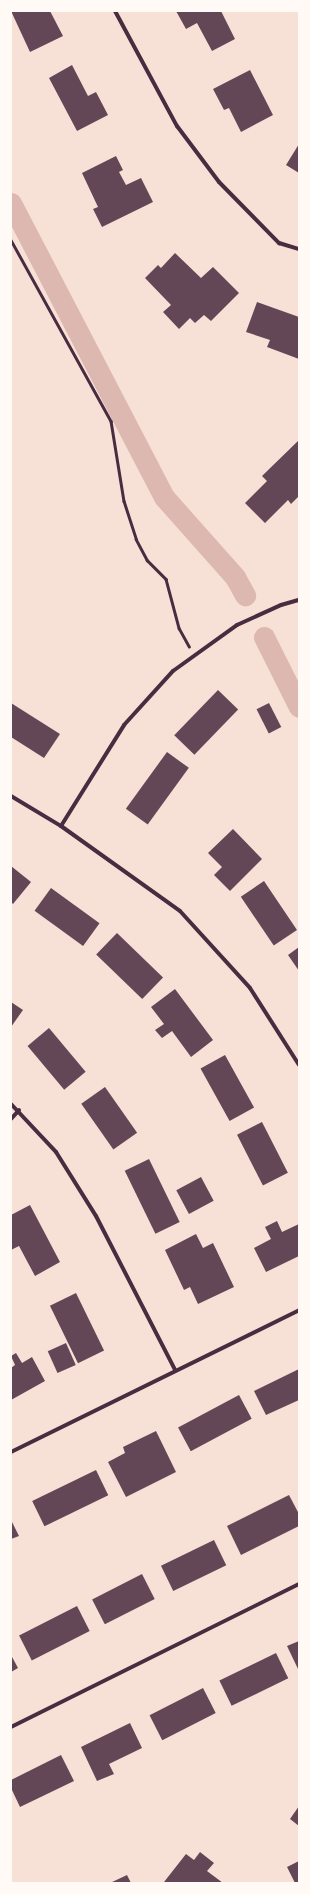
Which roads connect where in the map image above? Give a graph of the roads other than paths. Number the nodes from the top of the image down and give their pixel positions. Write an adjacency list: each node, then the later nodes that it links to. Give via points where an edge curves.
1 (115, 11): 2 (street, via 177,126 219,182 279,243)
2 (299, 249)
3 (299, 600): 5 (street, via 281,605 237,625 173,671 124,725)
4 (11, 796): 5 (street)
5 (61, 826): 6 (street, via 180,911 250,988)
6 (299, 1065)
7 (11, 1104): 8 (street)
8 (19, 1110): 9 (street); 11 (street, via 56,1152 96,1216)
9 (11, 1119)
10 (299, 1310): 11 (street)
11 (175, 1370): 12 (street)
12 (11, 1452)
13 (299, 1584): 14 (street)
14 (11, 1727)

